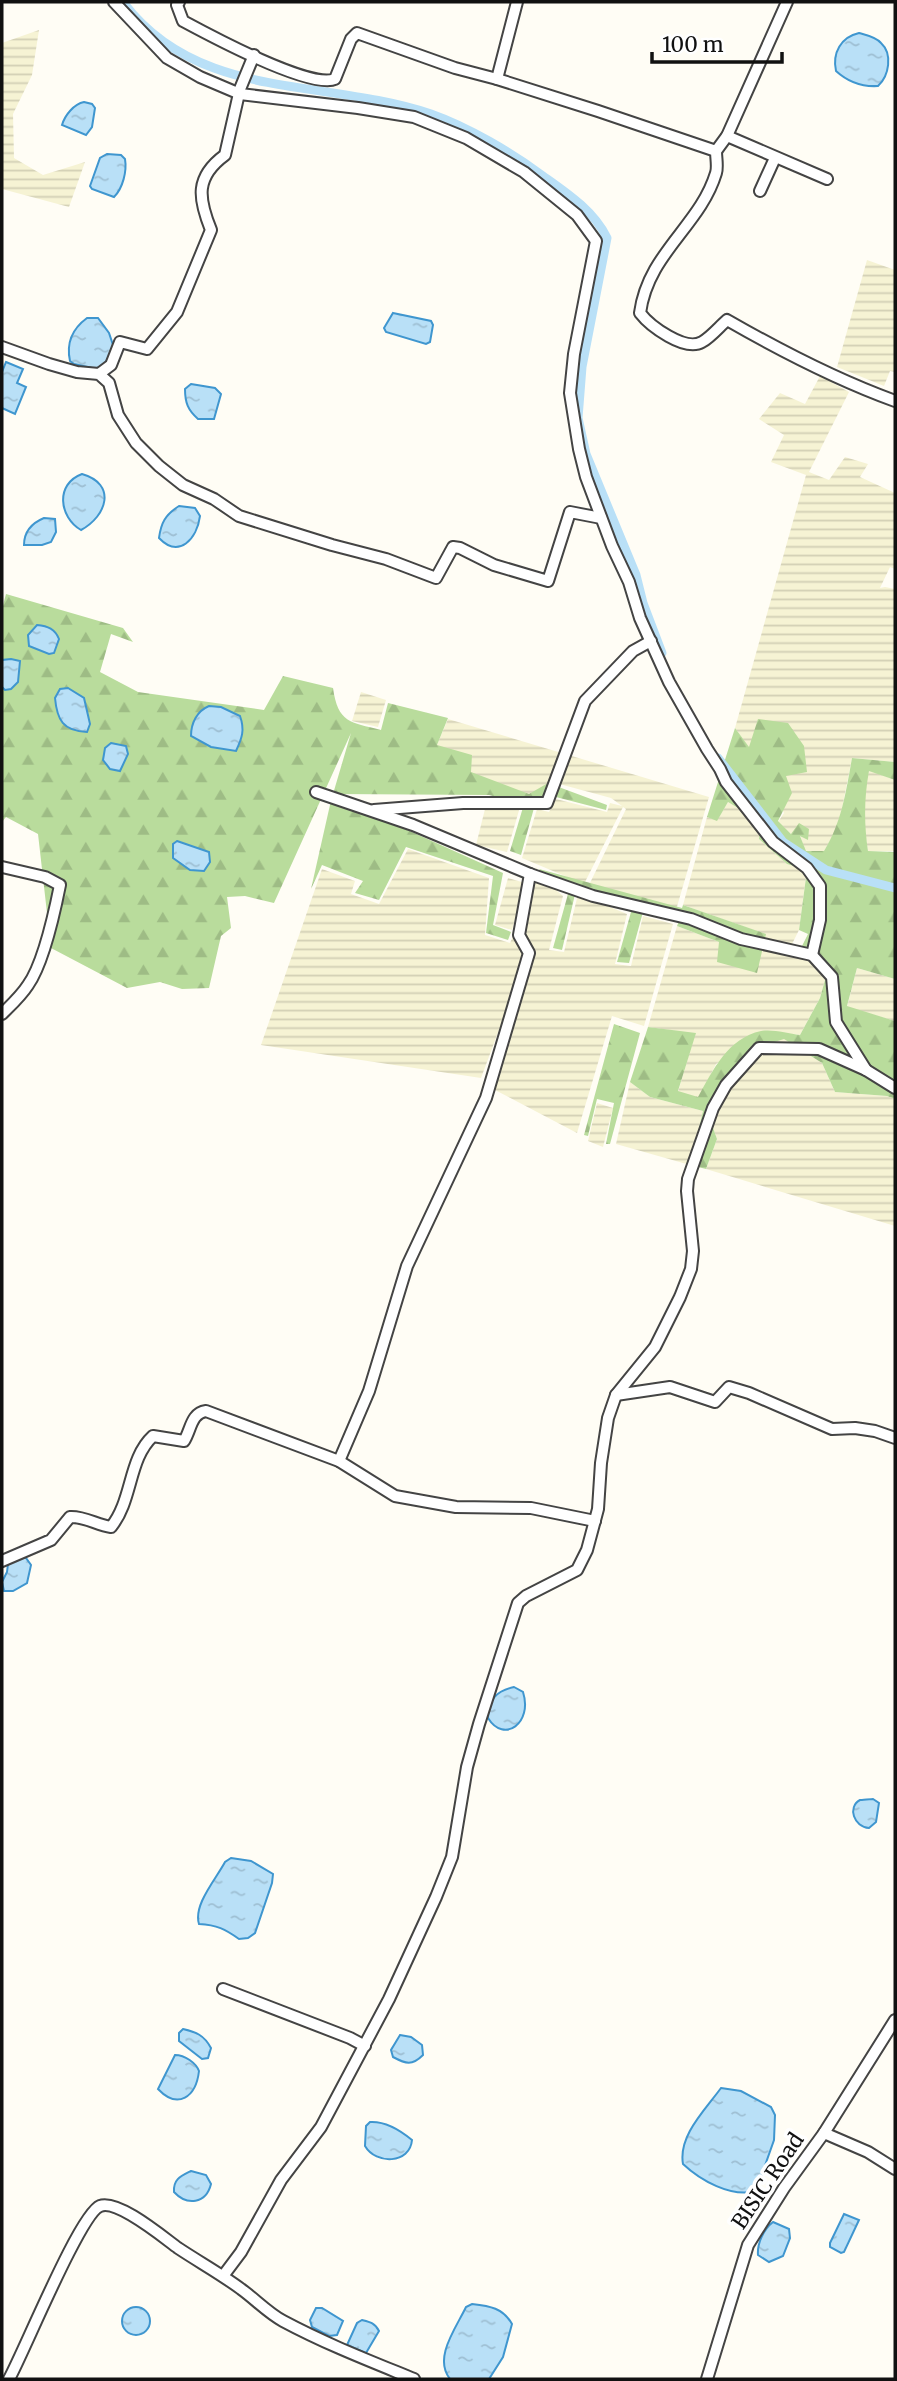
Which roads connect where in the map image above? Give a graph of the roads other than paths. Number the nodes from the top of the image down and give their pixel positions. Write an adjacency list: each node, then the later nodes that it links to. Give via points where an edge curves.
1 (114, 2): 7 (street, via 167,58)
2 (178, 2): 5 (street, via 183,20)
3 (517, 2): 6 (street)
4 (787, 2): 8 (street)
5 (254, 55): 6 (street, via 293,74 330,82 356,33); 7 (street)
6 (497, 79): 9 (street)
7 (240, 92): 14 (street, via 225,155 214,163 201,185 201,206 211,230 177,312 147,349 120,342 111,365); 16 (street, via 414,117 466,138 524,172 577,215 596,241 569,393 579,449)
8 (727, 136): 9 (street); 10 (street)
9 (716, 151): 15 (street, via 717,171 700,208 648,281 640,313 660,332 690,344 700,344 727,320 780,350)
10 (775, 158): 11 (street); 12 (street)
11 (827, 178)
12 (760, 191)
13 (2, 347): 14 (street, via 58,367)
14 (99, 374): 16 (street, via 109,383 118,415 136,443 183,485 239,516 436,578 453,547 548,581 570,512)
15 (895, 401)
16 (601, 518): 17 (street)
17 (651, 640): 19 (street, via 633,651 585,701 547,803 463,803); 22 (street, via 669,682 726,782 773,842 807,868 820,886 820,920)
18 (316, 792): 19 (street)
19 (371, 811): 21 (street)
20 (2, 867): 23 (street, via 61,884 34,976)
21 (530, 874): 22 (street, via 593,896 691,919 741,939); 28 (street, via 519,935 529,953 486,1098 407,1266 369,1391)
22 (812, 955): 24 (street, via 832,977 836,1022)
23 (2, 1014)
24 (866, 1070): 25 (street); 26 (street, via 818,1049 759,1048 726,1085 713,1108 687,1184 694,1251 691,1269 655,1346)
25 (895, 1088)
26 (616, 1395): 27 (street, via 670,1387 715,1402 729,1387 832,1429 855,1428); 29 (street, via 604,1440)
27 (895, 1438)
28 (339, 1461): 29 (street, via 395,1496 456,1507 531,1508); 30 (street, via 201,1411 193,1417 184,1441 153,1436 144,1444 111,1527 70,1517 51,1540)
29 (595, 1521): 33 (street, via 577,1570 518,1603 467,1767 452,1857)
30 (2, 1561)
31 (223, 1989): 33 (street)
32 (895, 2020): 34 (street, BISIC Road)
33 (365, 2046): 36 (street, via 321,2127 281,2180)
34 (824, 2133): 35 (street, via 868,2151); 39 (street, BISIC Road, via 748,2245)
35 (895, 2169)
36 (223, 2277): 37 (street, via 121,2210 100,2206 72,2247); 38 (street, via 280,2319)
37 (9, 2379)
38 (414, 2379)
39 (707, 2379)

